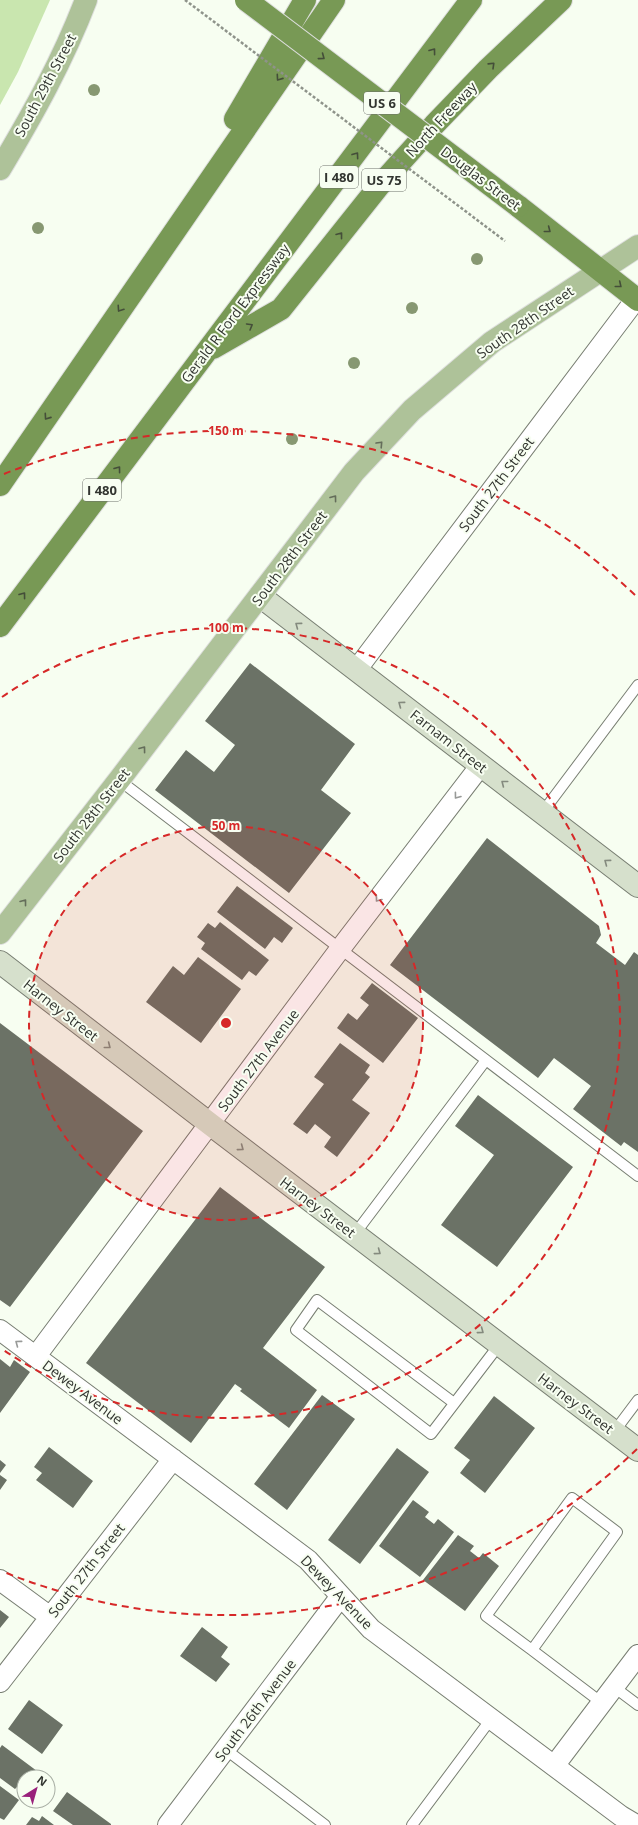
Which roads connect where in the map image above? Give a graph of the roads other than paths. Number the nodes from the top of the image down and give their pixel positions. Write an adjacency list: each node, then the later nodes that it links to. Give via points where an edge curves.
1 (86, 0): 7 (main road, South 29th Street, via 73,35 37,106)
2 (246, 0): 9 (highway, Douglas Street / US 6, one-way to 9, bridge)
3 (305, 0): 10 (highway)
4 (334, 0): 10 (highway, one-way to 10)
5 (471, 0): 12 (highway, Gerald R Ford Expressway / I 480, one-way to 5)
6 (561, 0): 12 (highway, North Freeway / US 75, one-way to 6, via 281,309 379,186 434,125 488,69)
7 (0, 169)
8 (638, 246): 9 (main road, South 28th Street)
9 (600, 269): 11 (highway, Douglas Street / US 6, one-way to 11); 14 (main road, South 28th Street, one-way to 9, via 354,472 412,410 492,342)
10 (142, 277): 13 (highway, one-way to 13)
11 (637, 299): 16 (street, South 27th Street)
12 (205, 353): 15 (highway, Gerald R Ford Expressway / I 480, one-way to 12)
13 (0, 485)
14 (260, 596): 16 (main road, Farnam Street, one-way to 14); 19 (main road, South 28th Street, one-way to 14)
15 (0, 626)
16 (357, 670): 18 (main road, Farnam Street, one-way to 16)
17 (638, 686): 20 (lane)
18 (481, 765): 20 (main road, Farnam Street, one-way to 18); 23 (street, South 27th Avenue, one-way to 23)
19 (119, 780): 22 (main road, South 28th Street, one-way to 19); 23 (lane)
20 (542, 813): 21 (main road, Farnam Street, one-way to 20)
21 (638, 886)
22 (0, 933)
23 (340, 949): 25 (lane); 26 (street, South 27th Avenue)
24 (0, 962): 26 (main road, Harney Street, one-way to 26)
25 (486, 1060): 27 (lane); 28 (lane)
26 (210, 1124): 28 (main road, Harney Street, one-way to 28); 31 (street, South 27th Avenue)
27 (638, 1176)
28 (354, 1235): 30 (main road, Harney Street, one-way to 30)
29 (0, 1330): 31 (street, Dewey Avenue, one-way to 29)
30 (499, 1344): 33 (lane); 34 (main road, Harney Street)
31 (36, 1356): 36 (street, Dewey Avenue)
32 (638, 1400): 34 (lane)
33 (454, 1403): 33 (lane, via 431,1434 296,1330 317,1300)
34 (614, 1432): 35 (main road, Harney Street)
35 (638, 1450)
36 (173, 1459): 38 (street, Dewey Avenue, via 308,1560); 39 (street, South 27th Street)
37 (0, 1580): 39 (street)
38 (341, 1596): 46 (street, Dewey Avenue, via 371,1629); 47 (street, South 26th Avenue)
39 (49, 1616): 42 (street, South 27th Street)
40 (532, 1650): 40 (lane, via 617,1532 572,1498 486,1616); 44 (lane)
41 (638, 1655): 43 (street)
42 (0, 1682)
43 (614, 1686): 44 (street); 45 (lane)
44 (602, 1703): 48 (street)
45 (638, 1705)
46 (491, 1719): 48 (street, Dewey Avenue); 51 (lane)
47 (225, 1750): 49 (street, South 26th Avenue); 50 (lane)
48 (554, 1766): 52 (street, Dewey Avenue, via 620,1816)
49 (168, 1825)
50 (325, 1825)
51 (412, 1825)
52 (636, 1825)

